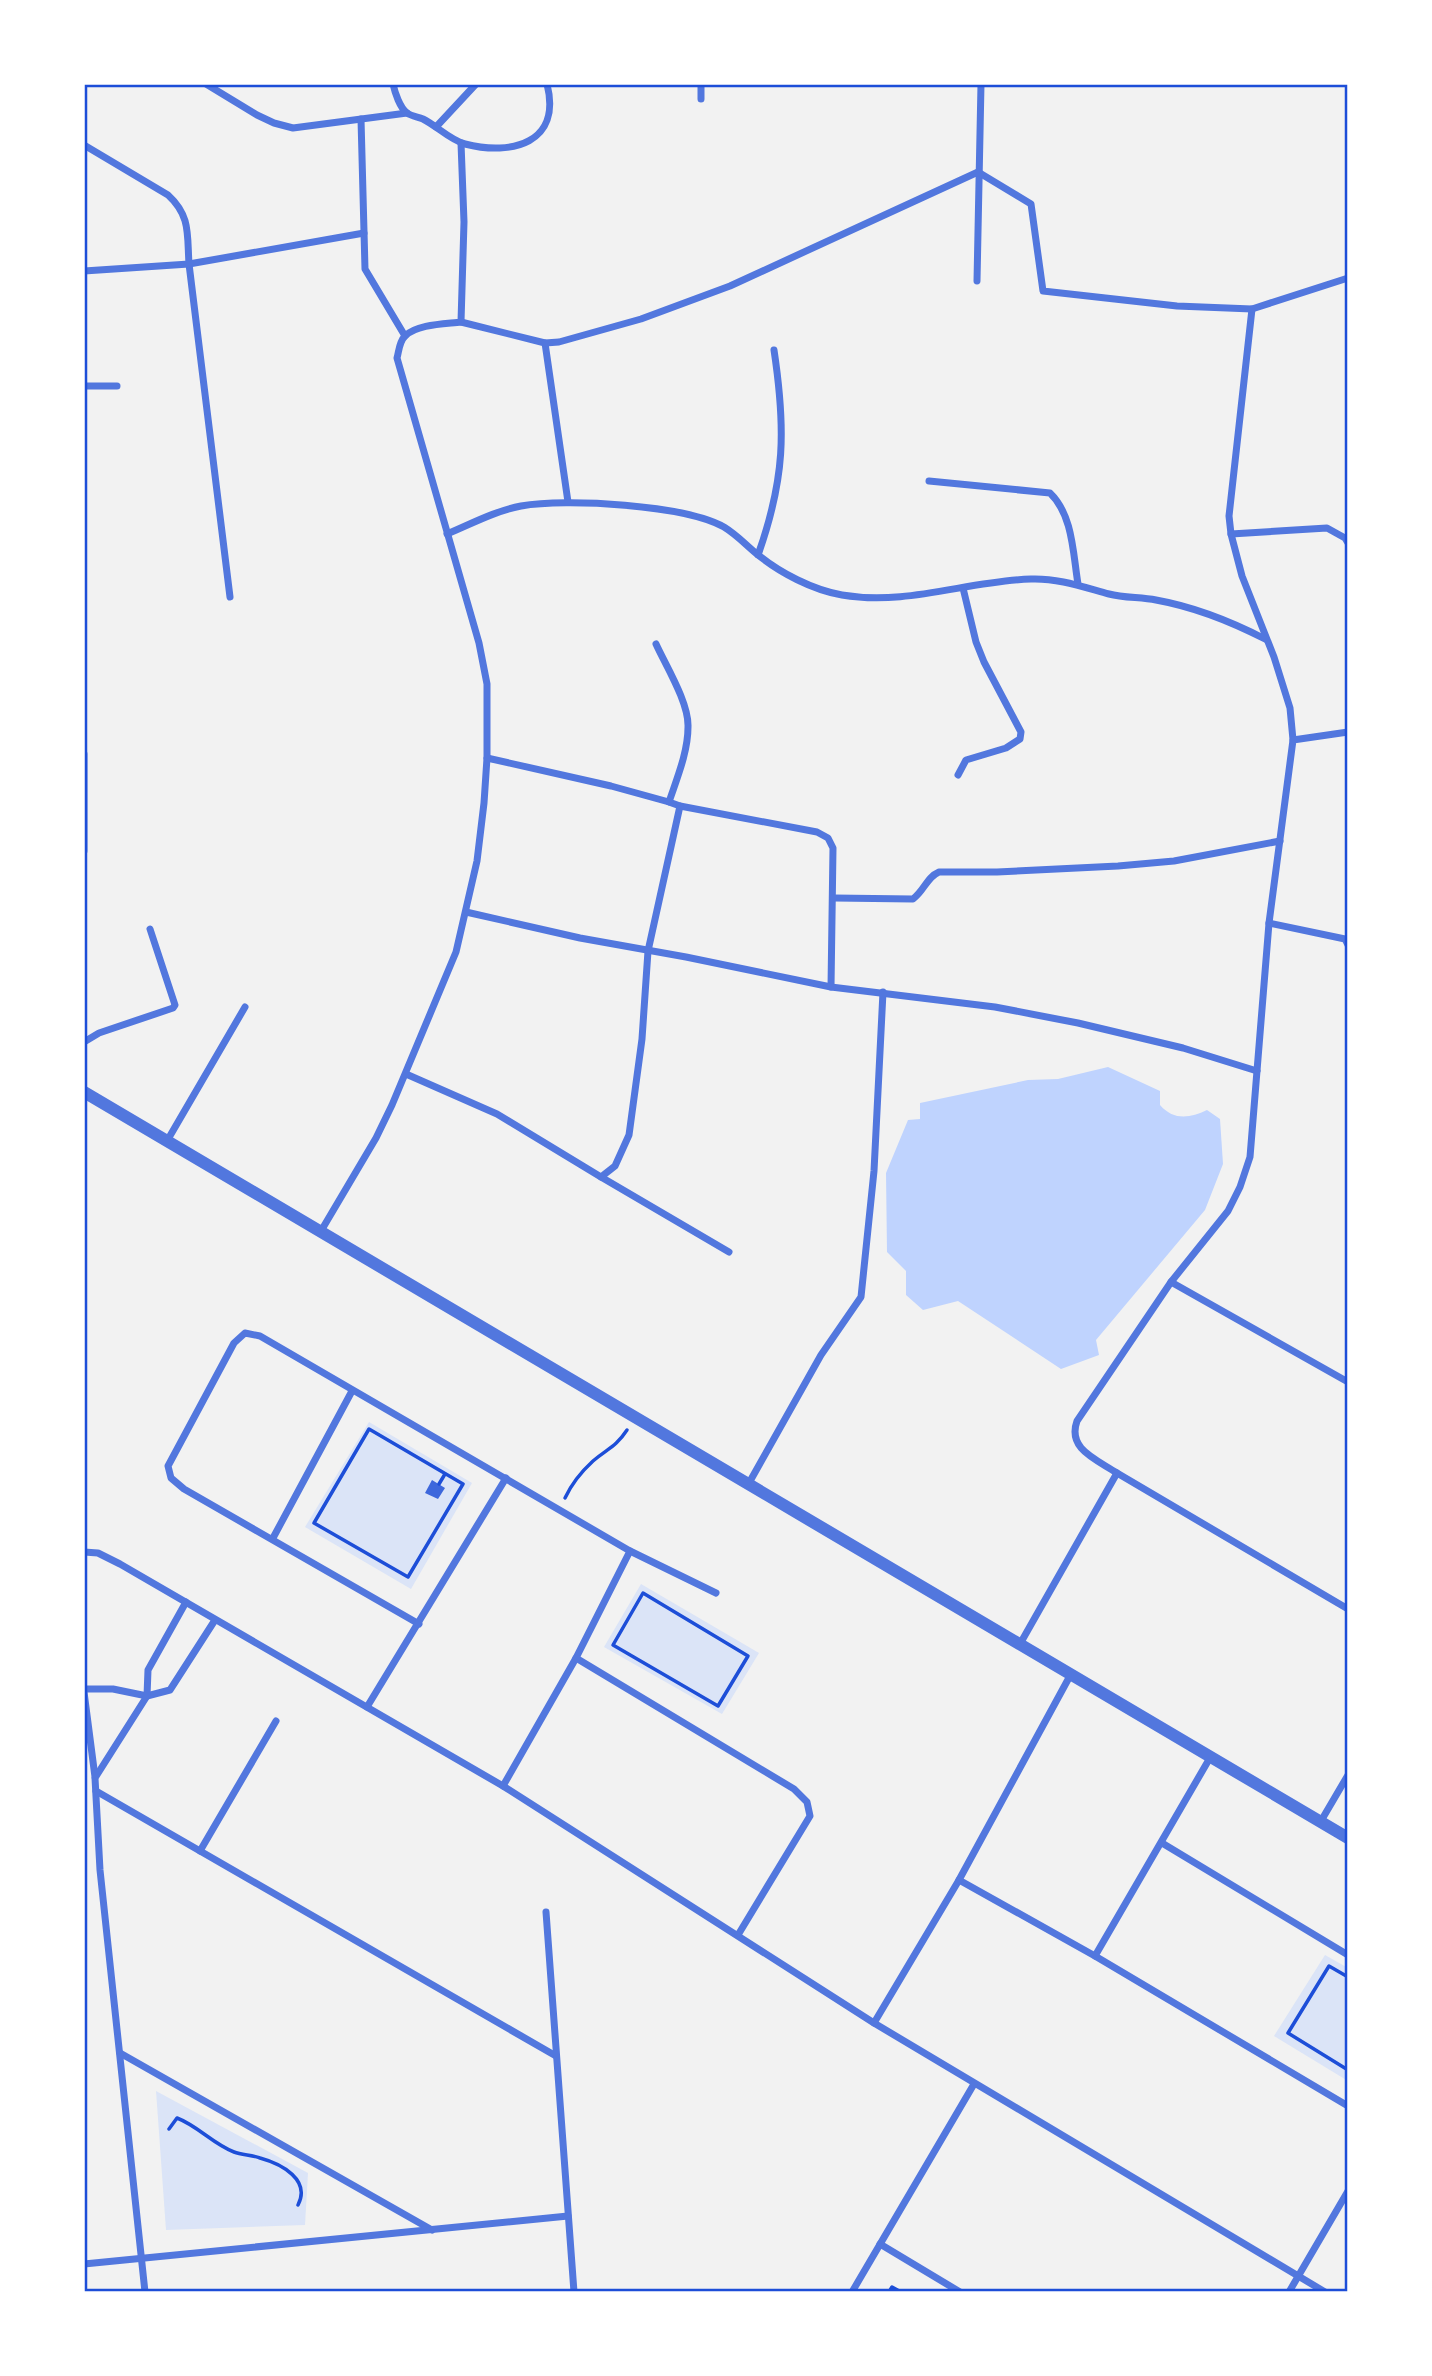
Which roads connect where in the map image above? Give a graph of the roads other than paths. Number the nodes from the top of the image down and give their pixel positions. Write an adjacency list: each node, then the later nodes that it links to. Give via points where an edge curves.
1 (206, 84): 9 (street, via 257,115 293,128)
2 (393, 84): 8 (street)
3 (476, 84): 10 (street)
4 (547, 84): 11 (street, via 550,95 545,126 530,142 501,148)
5 (701, 84): 7 (street)
6 (981, 84): 13 (street)
7 (701, 99)
8 (407, 113): 9 (street); 10 (street)
9 (361, 119): 14 (street)
10 (436, 127): 11 (street)
11 (461, 144): 20 (street)
12 (84, 145): 15 (street, via 152,184 180,206 186,217)
13 (978, 173): 18 (street); 19 (street, via 1031,204 1043,291); 22 (street, via 730,286 670,309)
14 (364, 233): 15 (street); 21 (street, via 365,269)
15 (189, 264): 16 (street); 34 (street)
16 (84, 271)
17 (1348, 278): 19 (street)
18 (977, 281)
19 (1251, 309): 29 (street)
20 (461, 322): 21 (street); 22 (street)
21 (405, 336): 28 (street, via 397,358)
22 (545, 343): 27 (street)
23 (774, 350): 31 (street, via 782,417 781,465)
24 (84, 386): 25 (street)
25 (117, 386)
26 (929, 481): 32 (street, via 1050,494 1065,514)
27 (568, 502): 28 (street, via 503,511); 31 (street, via 697,517 737,535)
28 (447, 534): 40 (street, via 487,684)
29 (1230, 534): 30 (street, via 1327,528); 35 (street)
30 (1348, 543)
31 (758, 555): 33 (street, via 789,575 841,595 901,598)
32 (1078, 584): 33 (street, via 1032,579); 35 (street, via 1111,595 1181,604)
33 (963, 588): 41 (street, via 984,662 1021,732 1020,739 1006,748 966,760)
34 (230, 597)
35 (1265, 639): 38 (street, via 1290,708)
36 (656, 644): 42 (street, via 686,711 688,726 683,761)
37 (1348, 733): 38 (street)
38 (1293, 740): 44 (street)
39 (84, 754): 45 (street)
40 (487, 758): 42 (street); 47 (street, via 477,861)
41 (958, 775)
42 (668, 802): 43 (street)
43 (680, 806): 46 (street, via 817,832 828,838 833,848); 51 (street)
44 (1280, 841): 46 (street, via 1132,865 939,872 913,899); 48 (street)
45 (84, 851)
46 (834, 898): 52 (street)
47 (466, 912): 51 (street); 57 (street, via 456,952)
48 (1269, 923): 50 (street); 56 (street)
49 (150, 929): 55 (street, via 175,1005)
50 (1347, 940)
51 (648, 951): 52 (street); 60 (street, via 629,1135 615,1166)
52 (831, 987): 53 (street)
53 (883, 992): 56 (street, via 1078,1023); 68 (street, via 874,1171 861,1297 821,1355)
54 (245, 1007): 59 (street)
55 (84, 1042)
56 (1257, 1071): 63 (street, via 1250,1157 1240,1187 1228,1212)
57 (406, 1073): 60 (street, via 496,1114); 61 (street, via 376,1138)
58 (84, 1092): 59 (street)
59 (167, 1141): 61 (street)
60 (601, 1177): 62 (street)
61 (321, 1231): 68 (street)
62 (729, 1252)
63 (1171, 1282): 64 (street); 66 (street, via 1073,1432 1085,1451)
64 (1348, 1382)
65 (352, 1391): 67 (street); 69 (street); 69 (street, via 260,1336 245,1333 234,1343 168,1466 171,1478 184,1489)
66 (1117, 1473): 74 (street); 77 (street)
67 (506, 1478): 70 (street); 76 (street)
68 (749, 1483): 77 (street)
69 (273, 1538): 76 (street)
70 (630, 1551): 72 (street); 78 (street)
71 (84, 1552): 73 (street, via 98,1553)
72 (716, 1593)
73 (186, 1602): 75 (street); 81 (street, via 148,1670)
74 (1348, 1609)
75 (215, 1620): 81 (street, via 170,1690); 82 (street)
76 (419, 1624): 82 (street)
77 (1020, 1644): 79 (street)
78 (576, 1658): 87 (street); 95 (street, via 794,1789 807,1802 810,1816)
79 (1071, 1674): 84 (street); 93 (street)
80 (84, 1690): 81 (street, via 113,1689); 86 (street)
81 (147, 1696): 86 (street)
82 (368, 1707): 87 (street)
83 (276, 1721): 92 (street)
84 (1211, 1756): 89 (street); 91 (street)
85 (1348, 1775): 89 (street)
86 (95, 1778): 88 (street)
87 (503, 1786): 95 (street)
88 (96, 1791): 92 (street); 99 (street)
89 (1321, 1821): 90 (street)
90 (1348, 1838)
91 (1162, 1843): 96 (street); 97 (street)
92 (200, 1851): 100 (street)
93 (959, 1880): 97 (street); 98 (street)
94 (546, 1912): 100 (street)
95 (738, 1935): 98 (street)
96 (1348, 1955)
97 (1095, 1956): 102 (street)
98 (874, 2023): 101 (street)
99 (120, 2053): 105 (street); 107 (street)
100 (556, 2056): 104 (street)
101 (974, 2084): 106 (street); 109 (street)
102 (1348, 2106)
103 (1348, 2191): 109 (street)
104 (568, 2216): 105 (street); 111 (street)
105 (432, 2230): 107 (street)
106 (880, 2244): 112 (street); 113 (street)
107 (142, 2259): 108 (street); 110 (street)
108 (84, 2264)
109 (1298, 2277): 114 (street); 115 (street)
110 (145, 2292)
111 (574, 2292)
112 (852, 2292)
113 (960, 2292)
114 (1289, 2292)
115 (1325, 2292)

